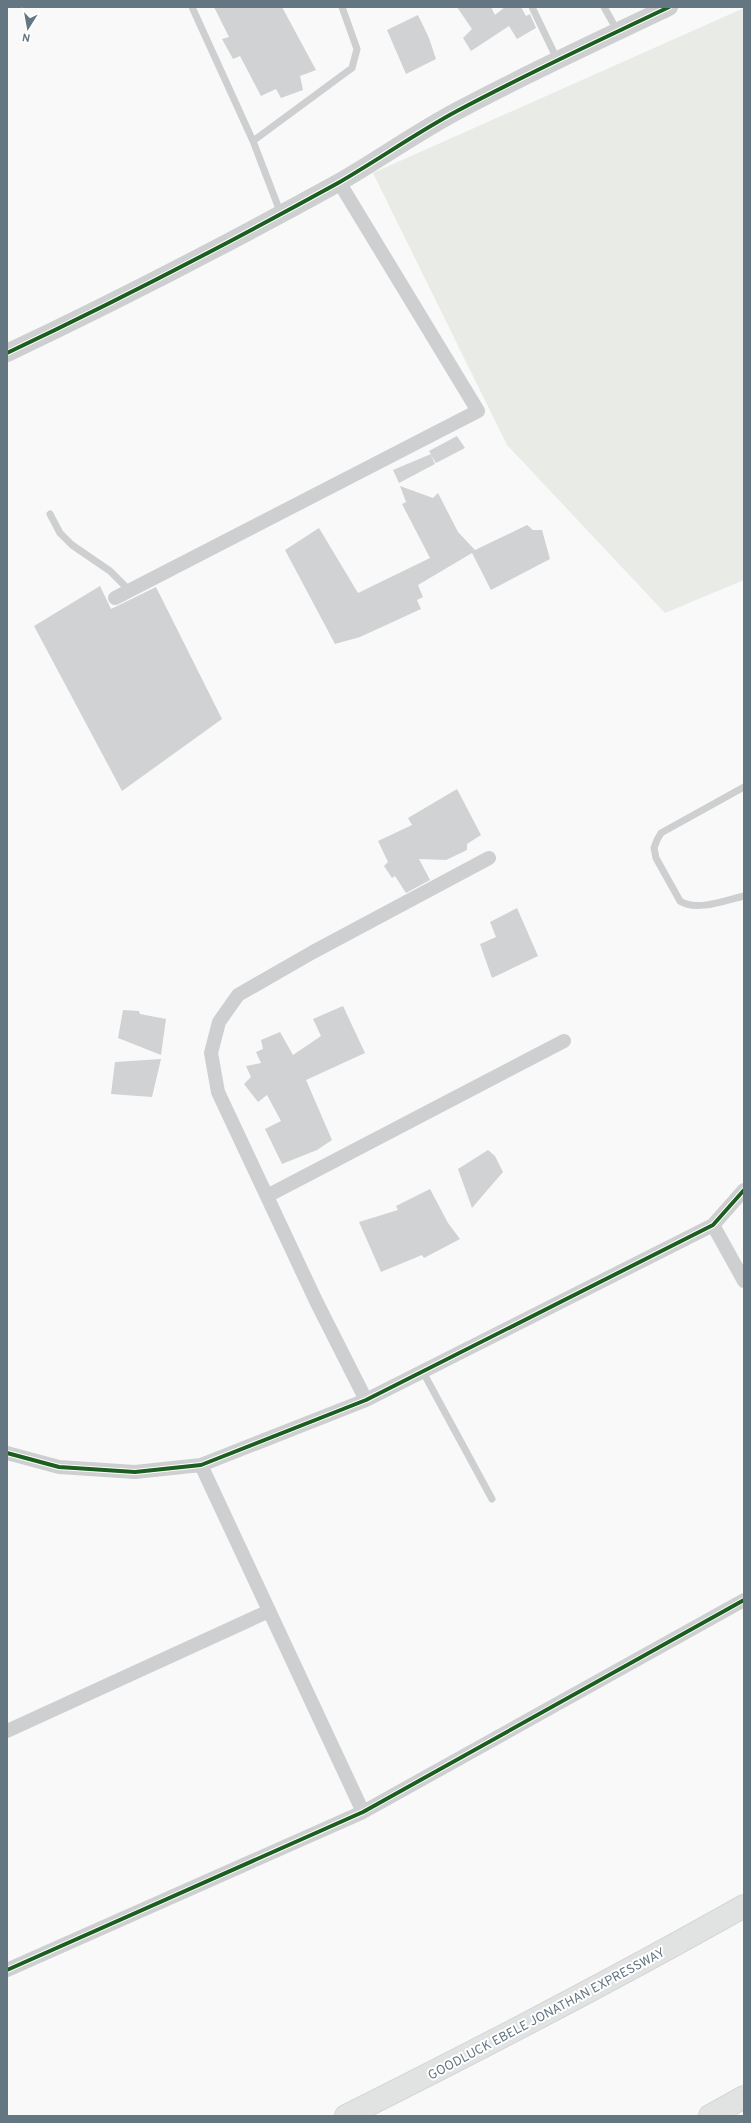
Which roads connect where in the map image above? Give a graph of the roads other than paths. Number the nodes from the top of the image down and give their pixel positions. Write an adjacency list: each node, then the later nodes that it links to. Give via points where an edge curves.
1 (192, 7): 8 (lane)
2 (342, 7): 8 (lane, via 357,49 352,68)
3 (532, 7): 7 (lane)
4 (604, 7): 6 (lane)
5 (669, 7): 6 (street)
6 (618, 32): 7 (street)
7 (558, 59): 9 (street, via 456,112)
8 (253, 141): 10 (lane)
9 (339, 182): 10 (street); 13 (street, via 478,411)
10 (281, 214): 11 (street, via 109,305)
11 (7, 353)
12 (50, 514): 13 (lane, via 60,533 72,545 110,571)
13 (130, 591): 14 (street)
14 (115, 598)
15 (744, 786): 17 (lane, via 662,833 654,848 656,858 684,904 705,904)
16 (489, 858): 20 (street, via 238,995 219,1022 211,1052 218,1092)
17 (744, 896)
18 (564, 1041): 20 (street)
19 (744, 1190): 21 (street)
20 (267, 1196): 24 (street)
21 (713, 1225): 22 (street); 23 (street)
22 (744, 1281)
23 (423, 1372): 24 (street); 27 (lane)
24 (366, 1400): 26 (street)
25 (7, 1453): 26 (street, via 59,1467 134,1472)
26 (201, 1465): 29 (street)
27 (492, 1499)
28 (744, 1600): 31 (street)
29 (269, 1611): 30 (street); 31 (street)
30 (7, 1731)
31 (363, 1812): 33 (street)
32 (744, 1906): 35 (main road, GOODLUCK EBELE JONATHAN EXPRESSWAY, via 632,1970)
33 (7, 1970)
34 (744, 2097): 36 (main road)
35 (346, 2116)
36 (710, 2116)

